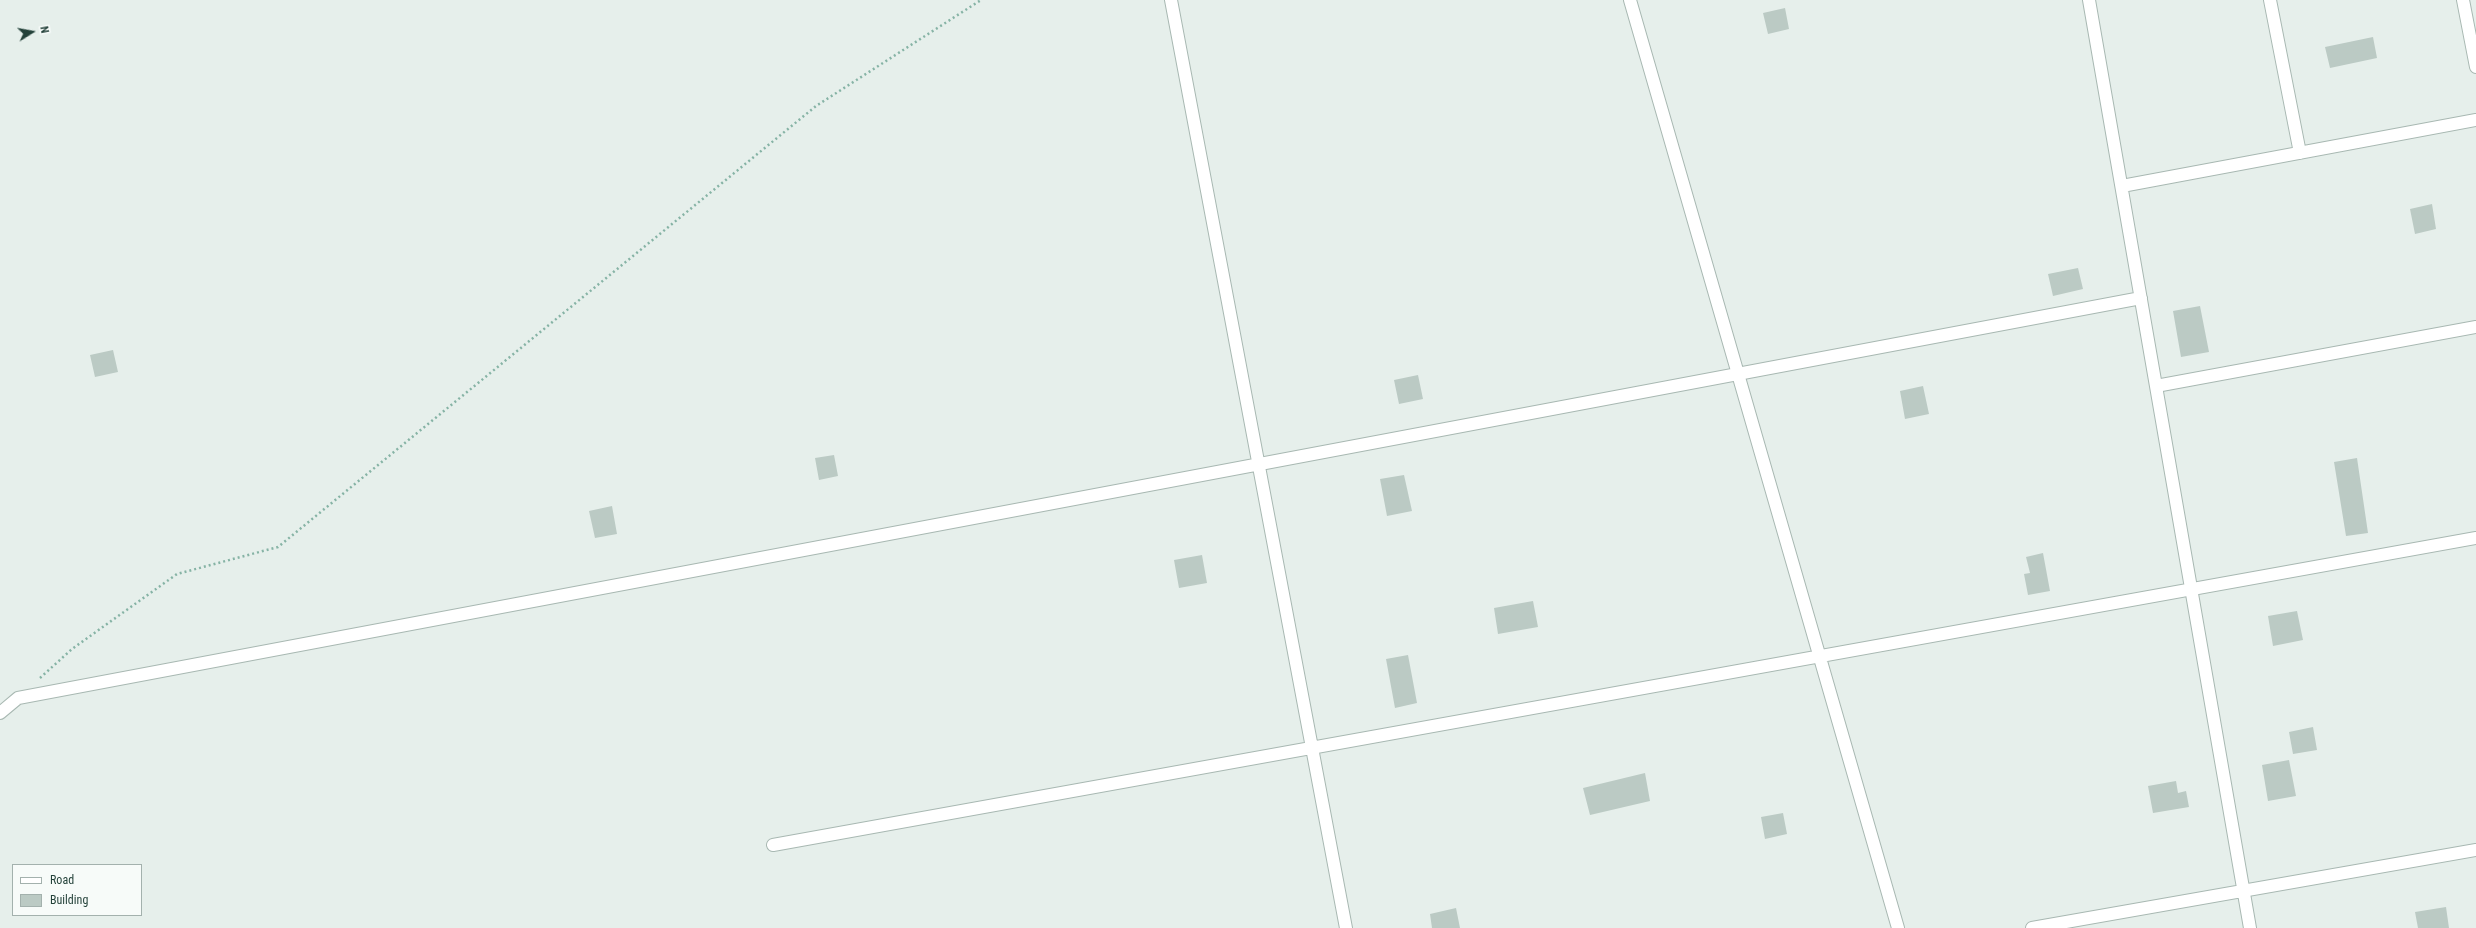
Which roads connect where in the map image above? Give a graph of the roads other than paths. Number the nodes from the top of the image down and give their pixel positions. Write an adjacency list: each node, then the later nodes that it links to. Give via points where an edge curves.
1 (1171, 0): 14 (street)
2 (1630, 0): 12 (street)
3 (2089, 0): 9 (street)
4 (2270, 0): 8 (street)
5 (2463, 0): 6 (street)
6 (2476, 67)
7 (2476, 120): 8 (street)
8 (2300, 153): 9 (street)
9 (2122, 186): 10 (street)
10 (2141, 298): 12 (street); 13 (street)
11 (2476, 327): 13 (street)
12 (1738, 374): 14 (street); 17 (street)
13 (2156, 386): 16 (street)
14 (1258, 464): 18 (street, via 18,698); 19 (street)
15 (2476, 538): 16 (street)
16 (2192, 589): 17 (street); 22 (street)
17 (1820, 656): 19 (street); 24 (street)
18 (0, 713)
19 (1312, 748): 20 (street); 23 (street)
20 (773, 845)
21 (2476, 850): 22 (street)
22 (2244, 891): 25 (street); 26 (street)
23 (1346, 928)
24 (1898, 928)
25 (2032, 928)
26 (2250, 928)

